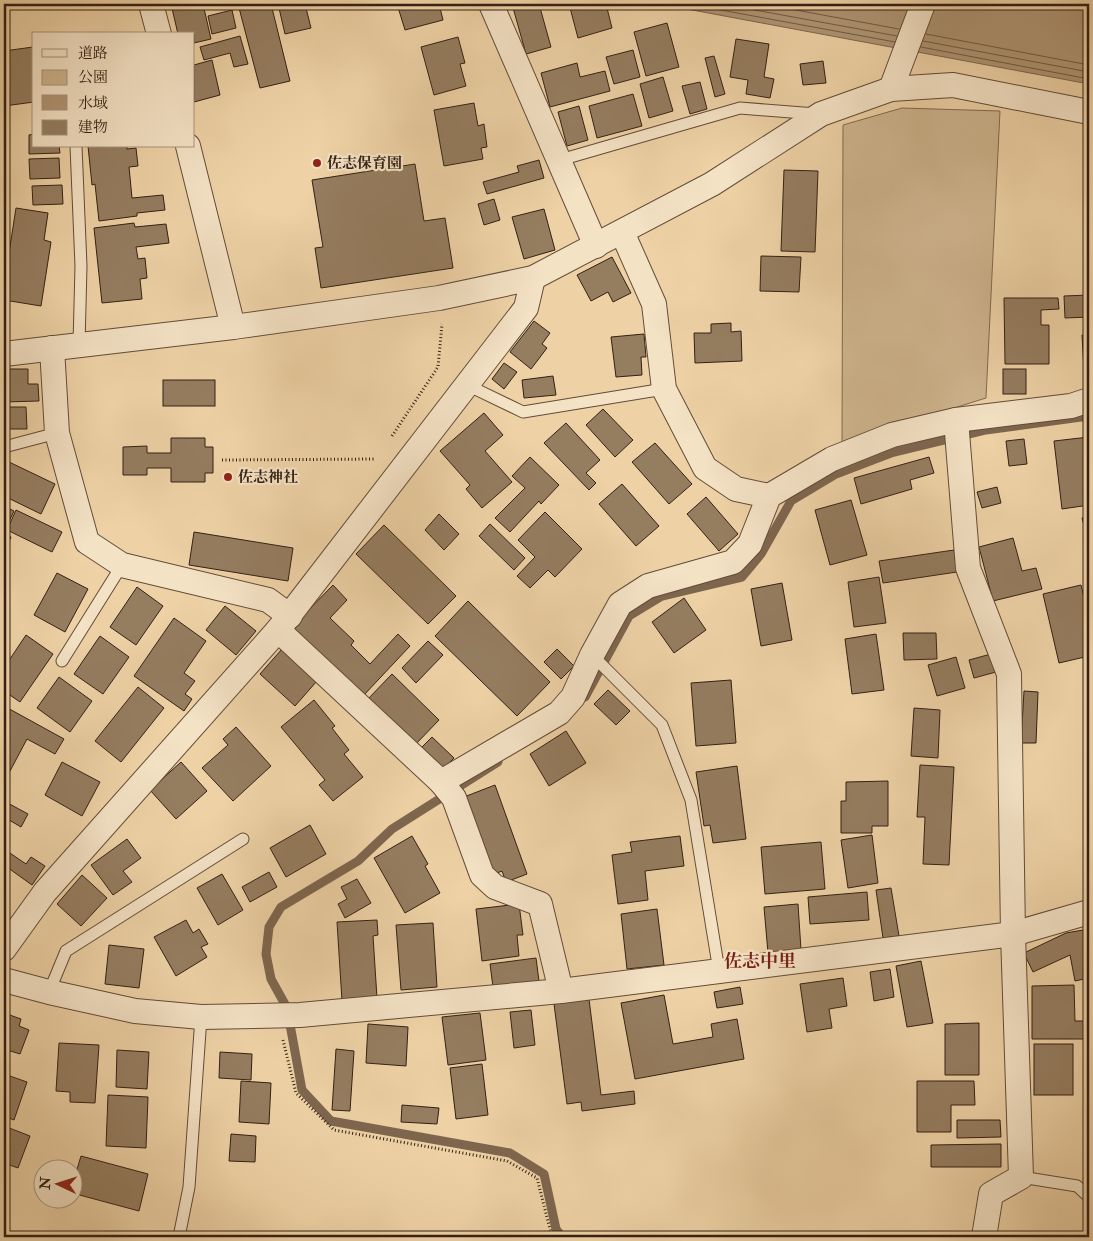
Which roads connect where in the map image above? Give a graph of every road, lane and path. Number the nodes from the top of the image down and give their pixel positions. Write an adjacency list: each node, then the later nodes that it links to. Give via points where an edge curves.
1 (151, 4): 4 (street)
2 (491, 4): 10 (street)
3 (923, 4): 5 (street)
4 (158, 32)
5 (891, 89): 6 (street, via 954,85); 7 (street)
6 (1089, 112)
7 (821, 114): 10 (lane, via 740,108); 11 (street, via 712,184)
8 (76, 148): 16 (lane, via 81,266)
9 (188, 148): 15 (street)
10 (560, 160): 12 (street)
11 (622, 232): 12 (street); 20 (street, via 654,304)
12 (596, 246): 13 (street)
13 (533, 278): 14 (street); 19 (street, via 526,308)
14 (439, 298): 15 (street); 24 (path, via 442,329 438,367)
15 (233, 327): 16 (street)
16 (79, 345): 17 (street)
17 (52, 348): 18 (street); 23 (street)
18 (4, 354)
19 (467, 385): 20 (lane, via 523,412); 30 (street)
20 (664, 389): 28 (street, via 705,468 736,489)
21 (1089, 400): 22 (street, via 1071,406)
22 (956, 420): 28 (street, via 892,435 832,459); 36 (street, via 968,568 1009,674)
23 (57, 433): 25 (lane); 29 (street, via 87,542)
24 (387, 444)
25 (4, 447)
26 (382, 452): 27 (path, via 376,459)
27 (222, 460)
28 (769, 496): 32 (street, via 750,544 733,562 648,586 620,604)
29 (122, 565): 30 (street, via 268,600); 31 (lane)
30 (284, 623): 33 (street); 37 (street, via 45,892)
31 (62, 661)
32 (600, 664): 33 (street, via 559,713); 38 (lane, via 662,725 691,800)
33 (448, 790): 40 (street, via 482,875 495,887 540,904)
34 (243, 839): 41 (lane, via 66,951)
35 (1089, 912): 36 (street)
36 (1013, 934): 38 (street); 44 (street)
37 (4, 949)
38 (720, 971): 40 (street)
39 (4, 980): 41 (street)
40 (561, 991): 42 (street)
41 (49, 992): 43 (street, via 135,1011)
42 (288, 1015): 43 (street); 47 (path, via 296,1093 334,1130 507,1161 537,1178)
43 (201, 1017): 46 (lane, via 189,1187)
44 (1021, 1177): 45 (lane, via 1077,1186); 50 (street, via 991,1194)
45 (1089, 1197)
46 (179, 1237)
47 (552, 1237)
48 (562, 1237): 49 (path, via 569,1232)
49 (572, 1237)
50 (984, 1237)

